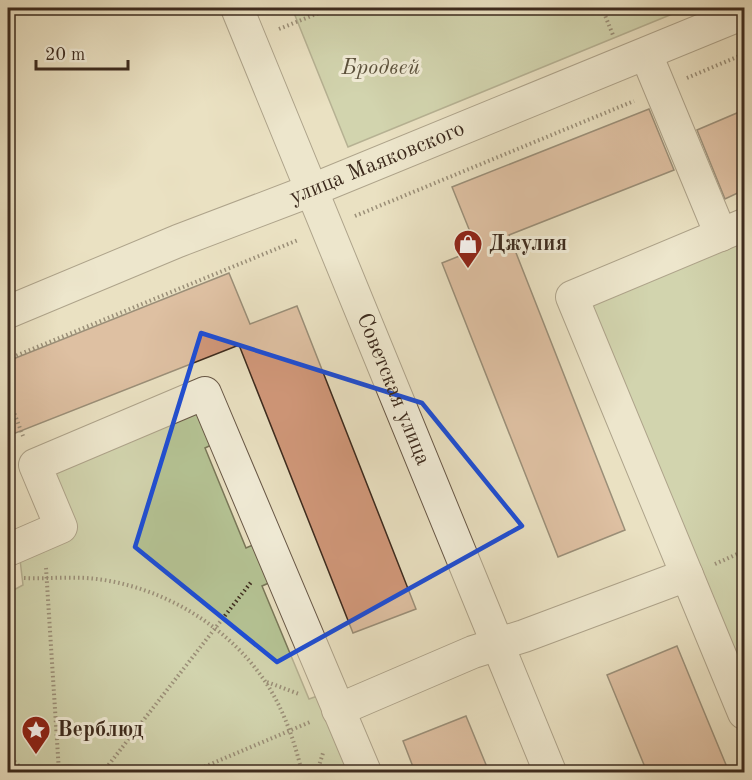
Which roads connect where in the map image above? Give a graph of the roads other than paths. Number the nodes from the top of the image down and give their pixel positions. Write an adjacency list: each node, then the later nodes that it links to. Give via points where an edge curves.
1 (237, 8): 4 (street, Советская улица)
2 (744, 14): 3 (street, улица Маяковского)
3 (646, 54): 4 (street, улица Маяковского); 5 (street)
4 (312, 190): 6 (street, улица Маяковского); 9 (street, Советская улица)
5 (733, 230): 8 (street, via 572,297)
6 (8, 312)
7 (12, 563): 10 (street, via 44,534 61,527 34,465 206,393)
8 (687, 575): 9 (street); 11 (street)
9 (498, 644): 10 (street); 13 (street, Советская улица)
10 (338, 710): 12 (street)
11 (744, 713)
12 (364, 772)
13 (550, 772)

